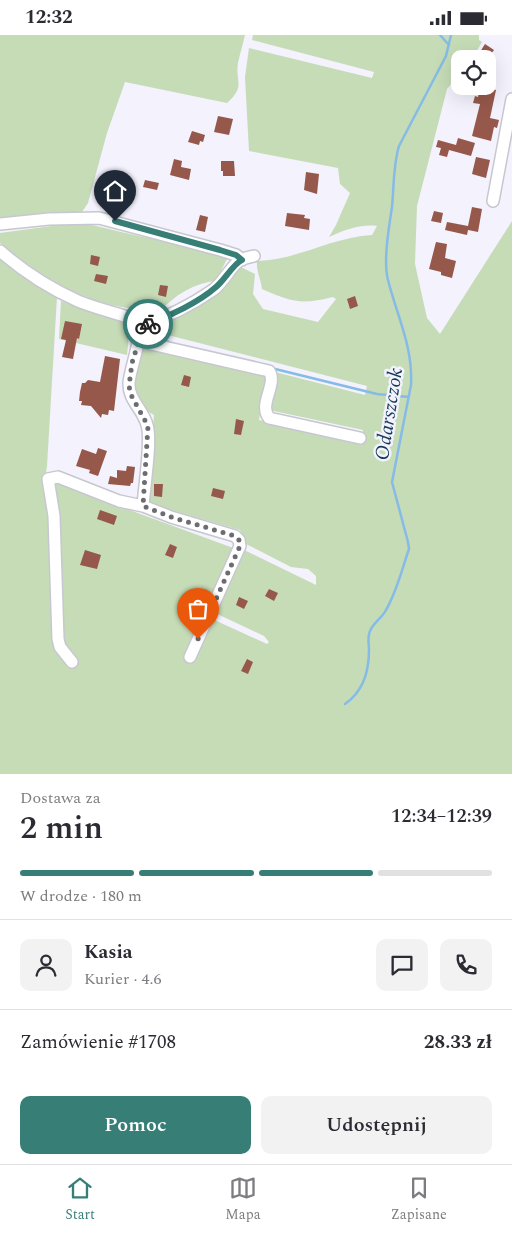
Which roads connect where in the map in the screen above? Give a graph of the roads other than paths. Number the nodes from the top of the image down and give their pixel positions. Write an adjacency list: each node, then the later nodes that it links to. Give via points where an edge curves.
1 (512, 99): 2 (street)
2 (493, 201)
3 (0, 224): 6 (street, via 99,218 220,250)
4 (0, 251): 7 (street, via 58,291 80,302 130,318)
5 (254, 256): 6 (street)
6 (242, 260): 7 (street, via 215,289 171,314)
7 (139, 327): 8 (street)
8 (138, 341): 9 (street, via 269,371 271,377 265,408 269,417); 10 (street, via 129,386 148,426)
9 (360, 438)
10 (143, 506): 11 (street, via 239,540 240,546); 12 (street, via 119,501 58,477 48,479 54,516 58,639)
11 (190, 657)
12 (72, 662)

